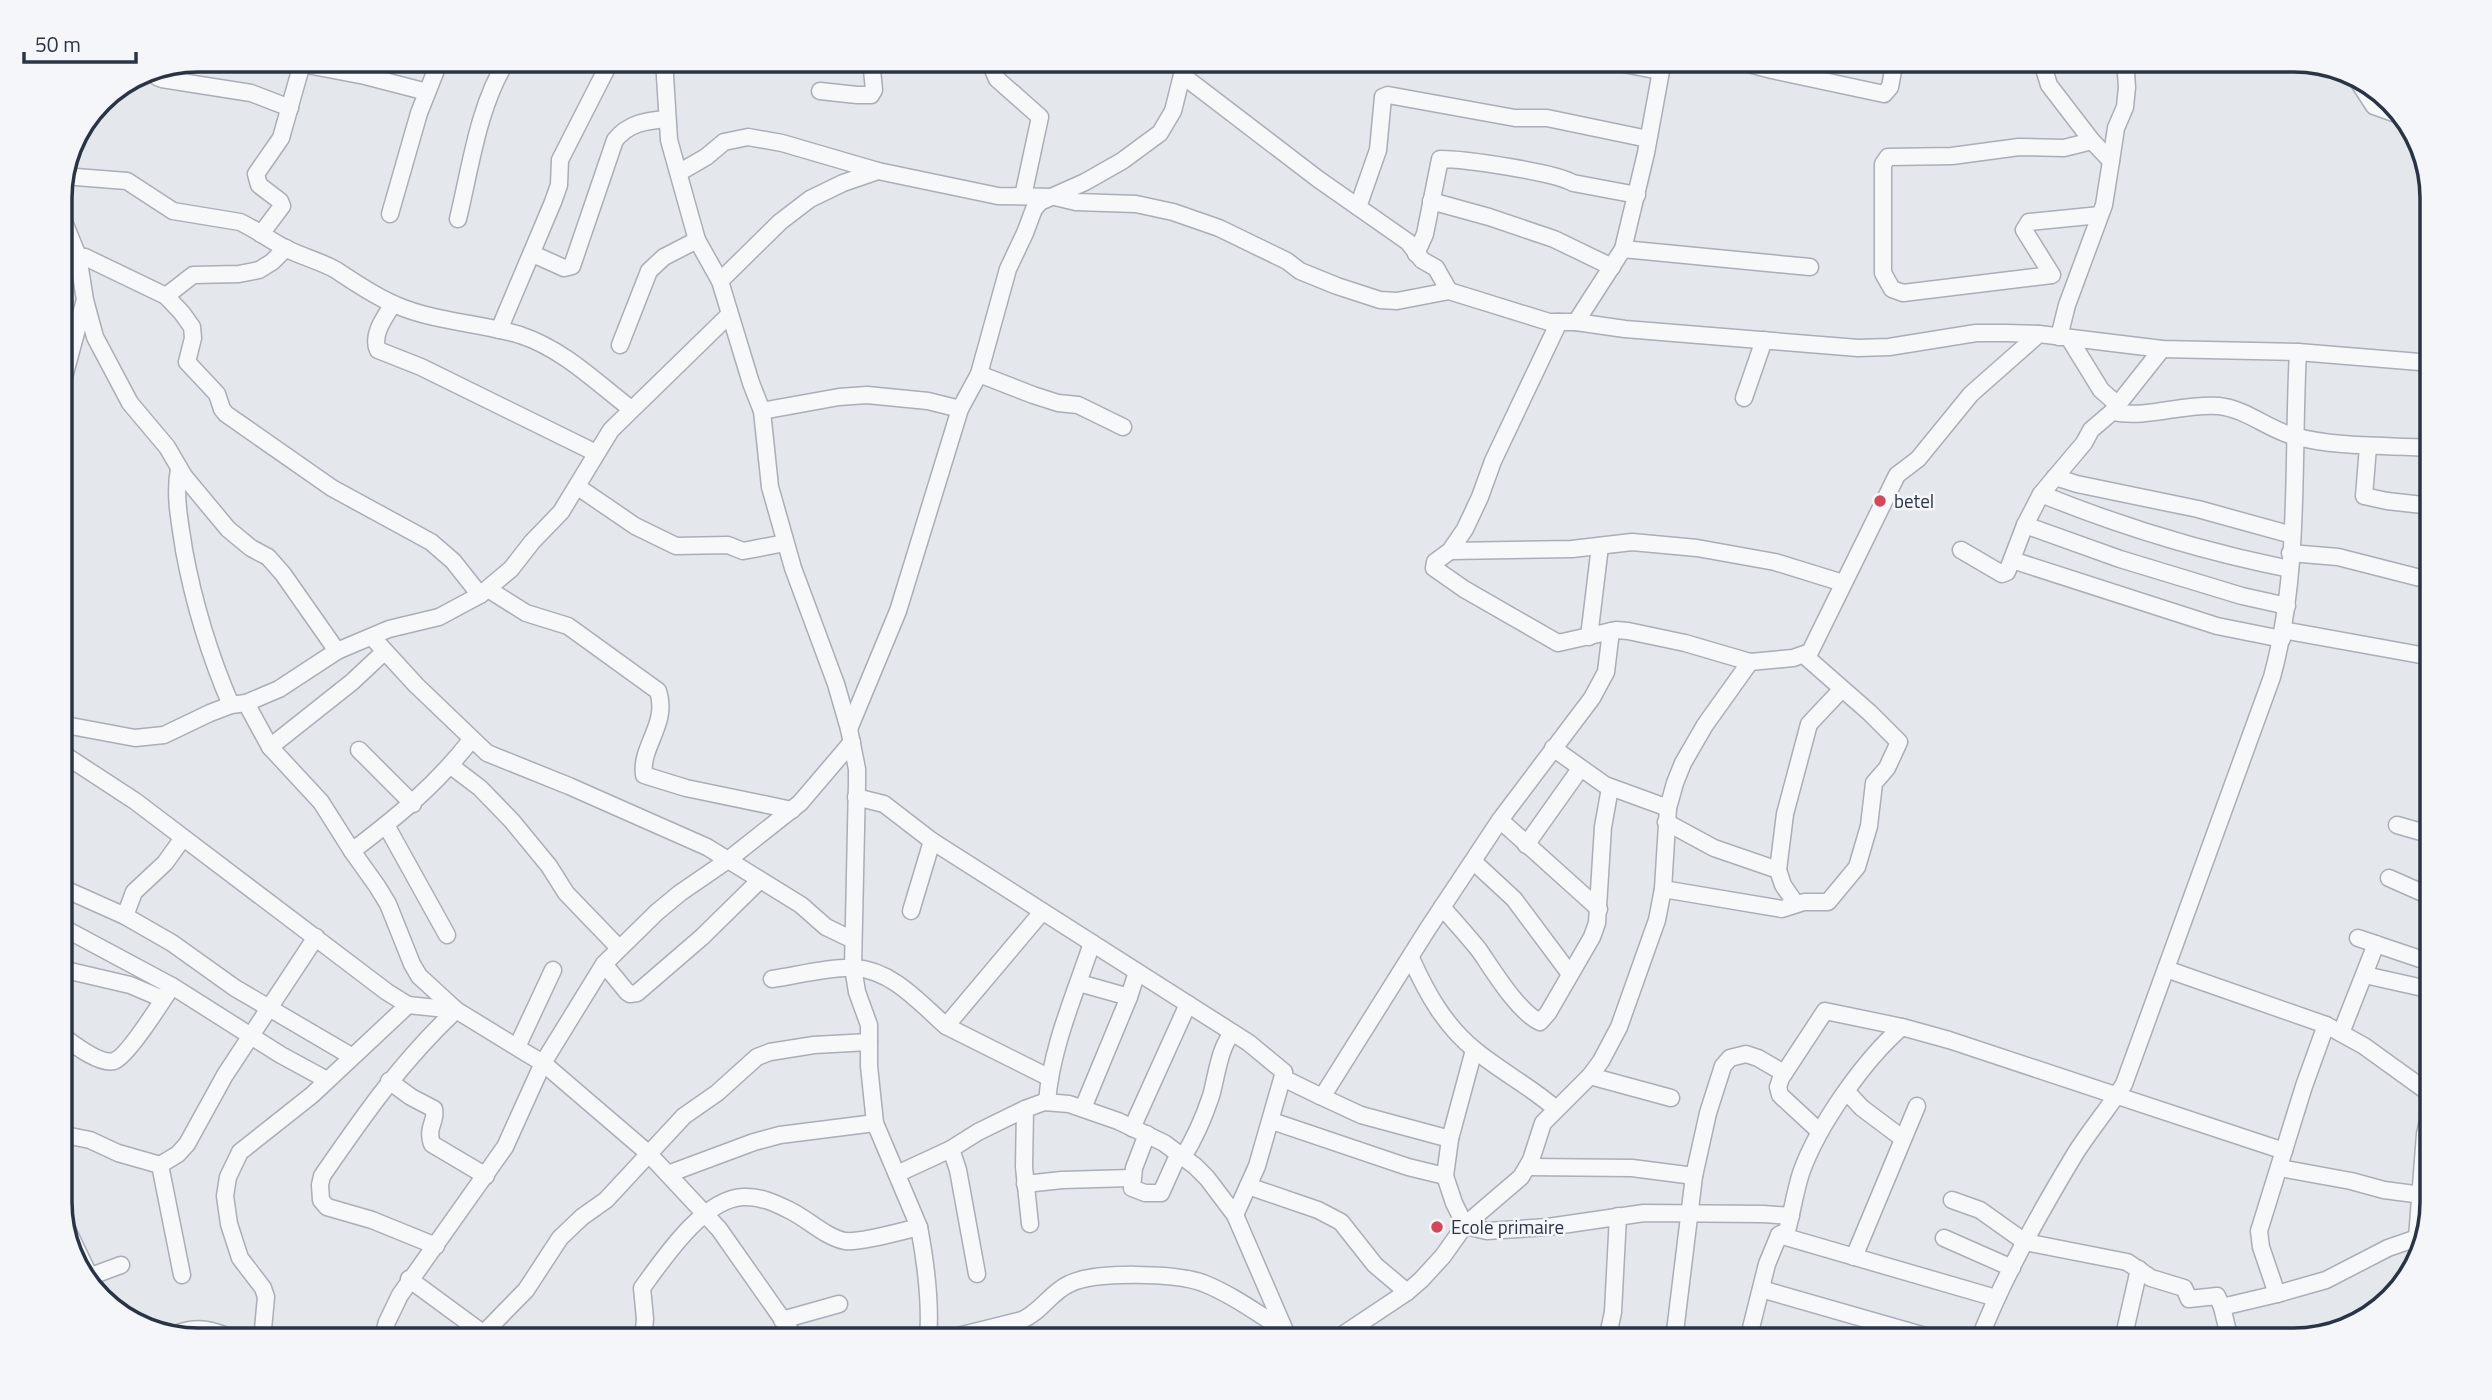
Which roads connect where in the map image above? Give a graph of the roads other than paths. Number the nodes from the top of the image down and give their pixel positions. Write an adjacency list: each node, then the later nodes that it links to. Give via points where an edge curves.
1 (300, 72): 20 (street)
2 (347, 72): 18 (street)
3 (435, 72): 18 (street)
4 (500, 72): 36 (street, via 482,117)
5 (605, 72): 42 (street, via 560,160 558,190)
6 (664, 72): 22 (street)
7 (872, 72): 17 (street, via 871,94)
8 (994, 72): 30 (street, via 1040,117)
9 (1181, 72): 31 (street, via 1172,111 1160,133 1122,161)
10 (1188, 72): 33 (street)
11 (1661, 72): 23 (street)
12 (1801, 72): 13 (street, via 1884,94)
13 (1893, 72)
14 (2046, 72): 24 (street, via 2049,85)
15 (2126, 72): 25 (street, via 2125,107)
16 (159, 78): 20 (street, via 251,93)
17 (820, 91)
18 (427, 92): 34 (street)
19 (2367, 96): 21 (street, via 2374,106)
20 (290, 108): 37 (street, via 281,138 257,174 259,185 282,205)
21 (2383, 109)
22 (666, 119): 26 (street); 42 (street, via 632,125 615,140 572,266 564,268)
23 (1648, 139): 29 (street); 33 (street, via 1388,95 1384,97 1378,150)
24 (2092, 141): 25 (street); 48 (street, via 2064,148 1888,157 1883,164 1884,273 1892,289 1903,293)
25 (2111, 161): 35 (street)
26 (680, 172): 27 (street, via 729,140 748,137 782,142); 38 (street)
27 (878, 172): 30 (street, via 998,196); 49 (street, via 810,199)
28 (74, 177): 37 (street, via 127,181 173,211 240,222)
29 (1637, 195): 32 (street, via 1529,171 1443,159 1438,161); 41 (street)
30 (1023, 196): 31 (street)
31 (1055, 197): 51 (street, via 1136,204 1194,219 1300,271 1380,300); 67 (street, via 1036,205 1008,269)
32 (1431, 201): 43 (street); 46 (street, via 1554,239)
33 (1358, 207): 43 (street, via 1409,242)
34 (390, 214)
35 (2100, 215): 48 (street, via 2026,225 2024,230); 50 (street)
36 (458, 219)
37 (261, 234): 40 (street)
38 (697, 240): 49 (street); 62 (street, via 664,257 649,271)
39 (72, 245): 45 (street)
40 (286, 248): 52 (street, via 259,270 192,275); 54 (street)
41 (1623, 249): 46 (street); 47 (street)
42 (533, 254): 58 (street)
43 (1416, 254): 51 (street, via 1436,268)
44 (72, 256): 45 (street)
45 (78, 256): 52 (street); 53 (street)
46 (1612, 267): 57 (street)
47 (1810, 267)
48 (2052, 275): 50 (street)
49 (720, 281): 55 (street)
50 (2074, 284): 60 (street)
51 (1449, 290): 56 (street, via 1541,321)
52 (166, 296): 93 (street, via 192,327 187,362 217,394 226,414 332,488 432,542)
53 (85, 300): 63 (street); 78 (street, via 95,337 114,375)
54 (393, 304): 58 (street); 77 (street, via 377,334 378,350)
55 (729, 315): 70 (street); 72 (street)
56 (1559, 322): 57 (street); 88 (street, via 1471,516)
57 (1576, 322): 61 (street)
58 (499, 330): 70 (street, via 551,349)
59 (2039, 334): 60 (street); 61 (street, via 1976,333 1858,348); 92 (street, via 1971,394 1918,458 1897,475)
60 (2064, 337): 64 (street); 69 (street)
61 (1764, 340): 68 (street)
62 (620, 345)
63 (72, 348)
64 (2162, 349): 65 (street); 69 (street)
65 (2298, 352): 66 (street); 74 (street)
66 (2420, 362)
67 (979, 374): 71 (street); 73 (street, via 1058,403 1078,405)
68 (1744, 398)
69 (2115, 408): 74 (street, via 2142,414 2221,407); 79 (street, via 2091,430)
70 (631, 409): 77 (street)
71 (960, 409): 72 (street, via 867,395); 107 (street, via 898,611)
72 (762, 411): 85 (street, via 770,487)
73 (1123, 427)
74 (2295, 436): 75 (street); 84 (street)
75 (2368, 447): 76 (street); 82 (street, via 2365,497)
76 (2420, 448)
77 (596, 453): 80 (street)
78 (179, 469): 99 (street, via 228,529 268,557 283,574); 105 (street, via 177,507 192,596 211,658)
79 (2055, 477): 81 (street); 84 (street, via 2234,517)
80 (578, 487): 85 (street, via 635,526 676,546 728,545 743,551); 93 (street, via 511,569)
81 (2041, 494): 83 (street); 90 (street, via 2205,550)
82 (2420, 504)
83 (2025, 525): 89 (street); 94 (street, via 2120,559)
84 (2292, 535): 90 (street)
85 (785, 543): 107 (street)
86 (1600, 545): 88 (street); 92 (street, via 1632,542 1697,548 1775,562); 98 (street)
87 (1961, 550): 89 (street, via 2002,574)
88 (1450, 551): 98 (street, via 1434,568 1464,589 1558,643)
89 (2012, 560): 96 (street, via 2217,626)
90 (2290, 561): 91 (street, via 2338,557); 94 (street)
91 (2420, 578)
92 (1843, 583): 102 (street)
93 (484, 592): 97 (street, via 439,617); 118 (street, via 526,613 568,626 658,691 661,714 644,775)
94 (2287, 607): 96 (street)
95 (1611, 631): 98 (street); 103 (street, via 1648,634); 110 (street, via 1603,677)
96 (2283, 634): 101 (street); 154 (street, via 2272,677)
97 (372, 637): 99 (street); 100 (street)
98 (1589, 637)
99 (337, 651): 105 (street, via 279,689)
100 (384, 652): 108 (street); 109 (street)
101 (2420, 655)
102 (1805, 656): 103 (street); 104 (street)
103 (1750, 662): 119 (street, via 1693,744)
104 (1842, 689): 130 (street, via 1808,726 1784,814); 136 (street, via 1899,744 1874,783 1870,826 1856,869 1828,902)
105 (239, 704): 106 (street, via 152,737); 109 (street)
106 (72, 726)
107 (850, 736): 116 (street, via 857,769); 118 (street, via 811,792)
108 (471, 740): 113 (street); 128 (street, via 487,753 667,828)
109 (270, 747): 127 (street, via 321,802)
110 (1553, 748): 114 (street); 120 (street)
111 (359, 750): 117 (street)
112 (72, 760): 124 (street)
113 (451, 766): 117 (street); 149 (street, via 512,821 566,893)
114 (1580, 768): 115 (street); 126 (street)
115 (1610, 788): 119 (street); 138 (street)
116 (856, 797): 125 (street, via 884,804); 146 (street)
117 (413, 804): 121 (street)
118 (792, 810): 128 (street)
119 (1667, 815): 130 (street, via 1714,848); 133 (street)
120 (1500, 820): 126 (street); 129 (street)
121 (386, 825): 127 (street); 143 (street)
122 (2397, 825): 123 (street)
123 (2420, 832)
124 (183, 838): 141 (street, via 134,892); 144 (street)
125 (932, 841): 139 (street); 140 (street)
126 (1527, 845): 138 (street)
127 (352, 852): 168 (street, via 387,905 419,975)
128 (728, 860): 132 (street); 149 (street, via 680,893)
129 (1474, 862): 137 (street); 158 (street, via 1514,899)
130 (1778, 870): 136 (street)
131 (2389, 878): 135 (street)
132 (759, 881): 146 (street); 152 (street, via 637,993 627,992)
133 (1663, 889): 136 (street, via 1782,909); 182 (street, via 1657,920 1622,1017)
134 (72, 892): 141 (street)
135 (2420, 892)
136 (1796, 904)
137 (1442, 907): 150 (street); 158 (street, via 1538,1022)
138 (1599, 909): 158 (street, via 1595,931)
139 (911, 911)
140 (1042, 912): 147 (street); 170 (street)
141 (125, 916): 167 (street)
142 (72, 933): 163 (street)
143 (447, 935)
144 (316, 937): 166 (street); 167 (street)
145 (2358, 938): 148 (street)
146 (853, 940): 153 (street)
147 (1092, 943): 157 (street); 161 (street)
148 (2376, 944): 151 (street); 159 (street)
149 (619, 948): 152 (street)
150 (1410, 958): 178 (street, via 1437,1010); 189 (street)
151 (2420, 959)
152 (604, 964): 180 (street)
153 (853, 967): 160 (street); 170 (street, via 901,986); 175 (street, via 868,1020)
154 (2166, 969): 169 (street); 190 (street)
155 (72, 970): 163 (street)
156 (553, 970): 177 (street)
157 (1137, 972): 164 (street); 165 (street)
158 (1570, 974)
159 (2365, 975): 162 (street); 173 (street)
160 (772, 979)
161 (1079, 983): 164 (street); 183 (street)
162 (2420, 987)
163 (167, 992): 174 (street); 176 (street, via 114,1061 105,1061)
164 (1129, 997): 194 (street)
165 (1188, 1004): 172 (street); 199 (street)
166 (408, 1005): 168 (street); 179 (street)
167 (268, 1007): 174 (street); 179 (street)
168 (456, 1010): 177 (street); 186 (street)
169 (2326, 1025): 173 (street); 207 (street)
170 (946, 1026): 183 (street)
171 (1902, 1027): 181 (street, via 1825,1011); 188 (street, via 1875,1052); 190 (street)
172 (1233, 1033): 184 (street, via 1284,1072); 206 (street, via 1206,1110)
173 (2341, 1033): 187 (street)
174 (251, 1037): 185 (street); 208 (street, via 187,1144)
175 (869, 1042): 198 (street); 205 (street, via 764,1054 684,1116)
176 (72, 1043)
177 (517, 1047): 180 (street)
178 (1474, 1050): 196 (street); 203 (street)
179 (351, 1056): 185 (street)
180 (543, 1063): 205 (street); 212 (street, via 505,1147)
181 (1784, 1073): 200 (street, via 1779,1093); 214 (street, via 1746,1054 1726,1062)
182 (1590, 1076): 191 (street); 196 (street)
183 (1049, 1078): 192 (street)
184 (1283, 1079): 189 (street); 197 (street)
185 (327, 1080): 248 (street, via 240,1152 228,1177 229,1224 240,1258 266,1297)
186 (390, 1081): 212 (street, via 434,1109 429,1129 432,1144); 231 (street, via 322,1176 321,1200 327,1207)
187 (2420, 1086)
188 (1847, 1093): 200 (street); 202 (street)
189 (1320, 1096): 203 (street, via 1361,1115)
190 (2117, 1096): 207 (street); 230 (street, via 2076,1151)
191 (1671, 1098)
192 (1047, 1102): 194 (street); 195 (street)
193 (1917, 1107): 202 (street)
194 (1083, 1108): 199 (street)
195 (1025, 1109): 204 (street); 216 (street)
196 (1556, 1109): 209 (street, via 1541,1126)
197 (1272, 1121): 213 (street); 217 (street)
198 (875, 1123): 210 (street, via 780,1135); 211 (street)
199 (1140, 1131): 206 (street); 215 (street)
200 (1821, 1132): 224 (street, via 1801,1174)
201 (72, 1136): 208 (street)
202 (1902, 1138): 233 (street)
203 (1450, 1139): 213 (street)
204 (951, 1149): 211 (street); 237 (street)
205 (648, 1153): 210 (street); 251 (street, via 606,1200 560,1238)
206 (1181, 1155): 215 (street, via 1159,1194 1132,1188); 222 (street, via 1207,1178)
207 (2282, 1159): 218 (street, via 2384,1190); 243 (street, via 2259,1231)
208 (160, 1165): 238 (street)
209 (1528, 1167): 214 (street, via 1648,1169); 226 (street)
210 (668, 1174): 221 (street)
211 (897, 1174): 227 (street)
212 (486, 1176): 231 (street)
213 (1445, 1176): 226 (street)
214 (1693, 1176): 220 (street)
215 (1132, 1178): 216 (street)
216 (1025, 1184): 225 (street)
217 (1248, 1186): 222 (street); 242 (street, via 1341,1222 1375,1265)
218 (2420, 1195)
219 (1952, 1200): 230 (street, via 1980,1210)
220 (1688, 1214): 223 (street); 224 (street); 260 (street)
221 (704, 1215): 227 (street, via 729,1200 754,1197 792,1211 847,1241); 247 (street); 252 (street, via 642,1287)
222 (1236, 1215): 257 (street)
223 (1618, 1216): 226 (street, via 1519,1229 1481,1231); 259 (street)
224 (1791, 1216): 228 (street, via 1787,1231)
225 (1030, 1224)
226 (1465, 1225): 242 (street, via 1443,1256)
227 (919, 1227): 254 (street)
228 (1779, 1235): 233 (street); 241 (street)
229 (1944, 1238): 235 (street)
230 (2025, 1242): 235 (street); 236 (street, via 2120,1260)
231 (436, 1246): 240 (street)
232 (2413, 1246): 243 (street, via 2388,1248 2326,1280)
233 (1854, 1256): 244 (street)
234 (121, 1265): 239 (street)
235 (2012, 1268): 244 (street)
236 (2139, 1269): 246 (street, via 2151,1278 2184,1288 2189,1299 2217,1296); 264 (street)
237 (978, 1274)
238 (182, 1275)
239 (97, 1277)
240 (409, 1279): 249 (street); 250 (street)
241 (1761, 1289): 261 (street); 262 (street)
242 (1407, 1292): 258 (street)
243 (2277, 1294): 246 (street)
244 (1996, 1298): 263 (street)
245 (839, 1304): 247 (street)
246 (2222, 1307): 265 (street)
247 (782, 1320): 253 (street)
248 (263, 1328)
249 (385, 1328)
250 (476, 1328)
251 (495, 1328)
252 (644, 1328)
253 (788, 1328)
254 (928, 1328)
255 (990, 1328): 256 (street, via 1022,1320 1066,1285 1117,1275 1199,1282 1234,1298)
256 (1276, 1328)
257 (1283, 1328)
258 (1353, 1328)
259 (1610, 1328)
260 (1676, 1328)
261 (1751, 1328)
262 (1897, 1328)
263 (1984, 1328)
264 (2126, 1328)
265 (2227, 1328)

